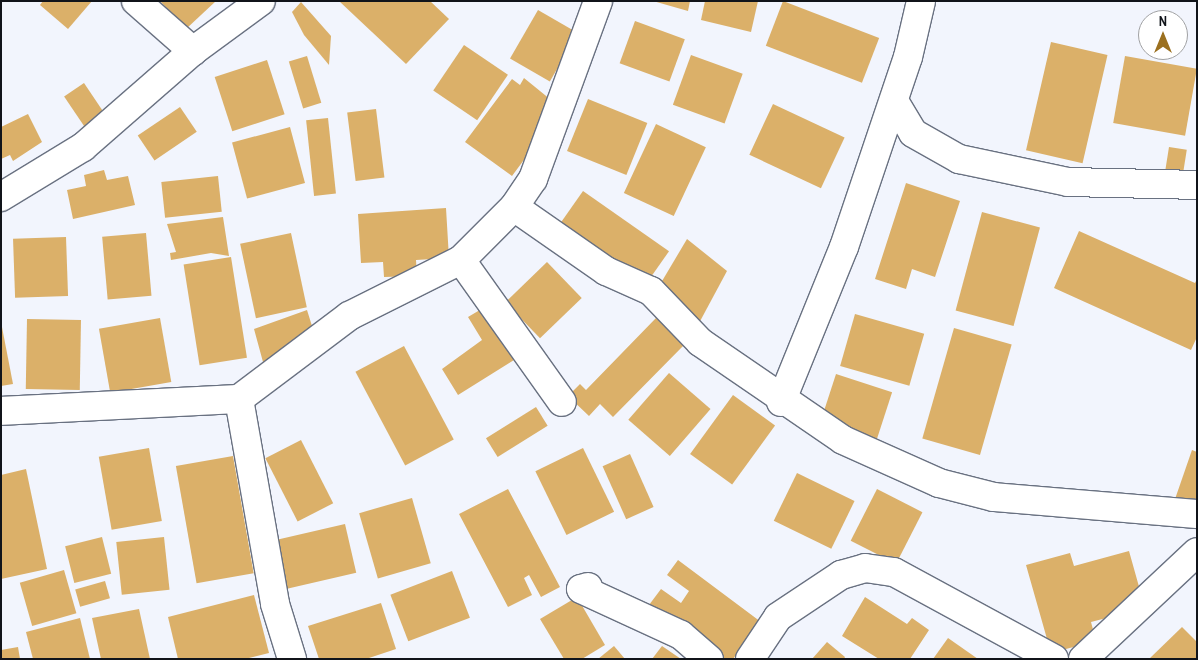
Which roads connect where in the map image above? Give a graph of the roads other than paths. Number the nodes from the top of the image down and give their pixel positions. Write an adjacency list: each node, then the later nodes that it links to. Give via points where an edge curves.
1 (136, 1): 5 (street)
2 (261, 1): 5 (street)
3 (598, 1): 9 (street, via 533,179)
4 (920, 1): 6 (street)
5 (193, 51): 8 (street, via 83,146)
6 (894, 101): 7 (street, via 913,133 959,159 1068,182); 13 (street, via 844,247)
7 (1197, 185)
8 (1, 197)
9 (514, 207): 10 (street); 13 (street, via 606,271 651,290 700,342)
10 (461, 260): 11 (street, via 349,316); 12 (street)
11 (239, 398): 14 (street); 18 (street, via 275,604)
12 (562, 402)
13 (781, 402): 15 (street, via 843,440 939,483 994,497)
14 (1, 411)
15 (1197, 514)
16 (1197, 552): 22 (street)
17 (588, 587): 19 (street, via 581,588 681,634)
18 (292, 659)
19 (708, 659)
20 (750, 659): 21 (street, via 778,617 826,583 865,568 894,572)
21 (1054, 659)
22 (1083, 659)

